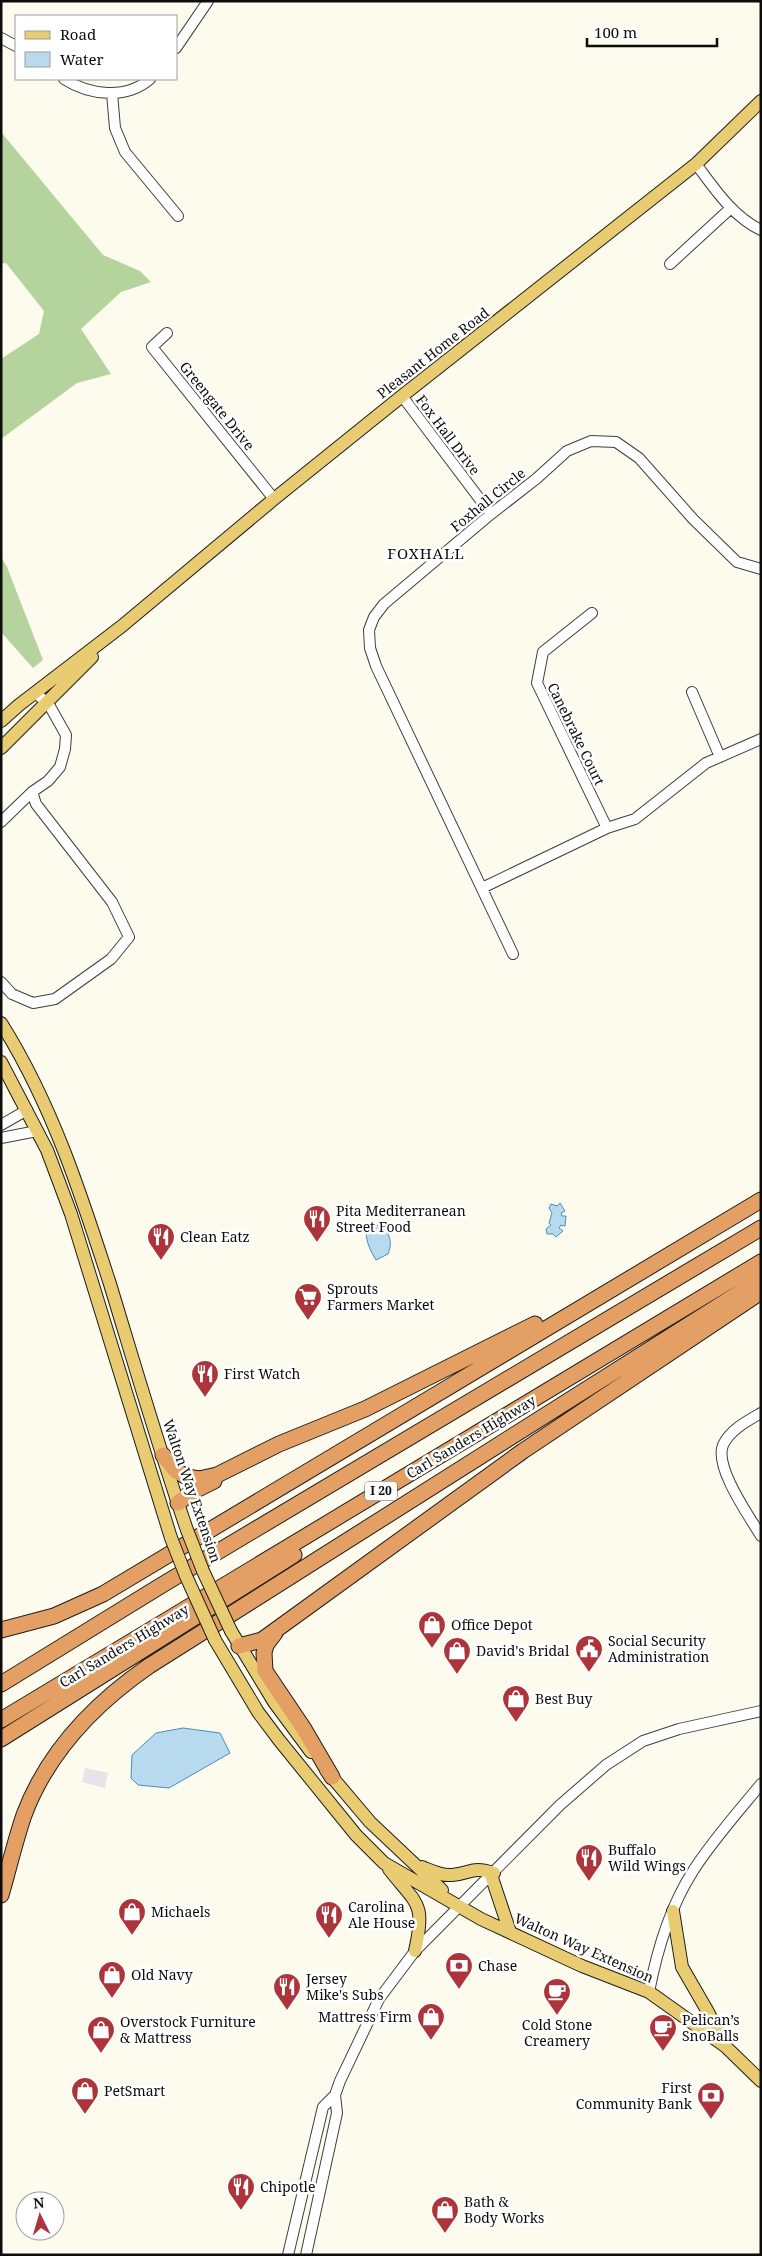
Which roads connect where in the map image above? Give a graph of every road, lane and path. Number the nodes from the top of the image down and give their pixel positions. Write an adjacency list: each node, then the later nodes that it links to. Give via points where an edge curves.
1 (208, 1): 4 (street)
2 (1, 38): 3 (street)
3 (15, 45)
4 (178, 45)
5 (66, 80): 7 (street, via 88,91)
6 (149, 80): 7 (street, via 123,93)
7 (112, 93): 11 (street, via 115,128 125,152)
8 (761, 101): 9 (main road, Pleasant Home Road)
9 (696, 164): 10 (street); 15 (main road, Pleasant Home Road)
10 (731, 208): 12 (street, via 750,226); 13 (street)
11 (178, 216)
12 (761, 230)
13 (670, 264)
14 (167, 333): 16 (street, Greengate Drive, via 152,348)
15 (402, 396): 16 (main road, Pleasant Home Road); 17 (street, Fox Hall Drive)
16 (274, 499): 20 (main road, Pleasant Home Road)
17 (491, 514): 18 (street, Foxhall Circle, via 536,480 567,451 591,441 616,442 639,458 693,519 737,562); 31 (street, Foxhall Circle, via 384,604 369,630 376,666)
18 (761, 569)
19 (592, 613): 30 (street, Canebrake Court, via 543,652 537,683)
20 (122, 626): 22 (main road, Pleasant Home Road); 23 (main road, Pleasant Home Road)
21 (692, 692): 27 (street)
22 (36, 693): 23 (street); 24 (main road, Pleasant Home Road)
23 (48, 703): 26 (main road, Pleasant Home Road); 28 (street, via 66,735 65,749 60,766 48,781)
24 (1, 721)
25 (761, 739): 27 (street)
26 (1, 748)
27 (720, 757): 30 (street, via 694,771 635,819)
28 (32, 792): 29 (street); 33 (street, via 36,804 112,902 129,937 111,959 55,999 33,1003 12,994)
29 (1, 822)
30 (607, 828): 31 (street)
31 (482, 888): 32 (street, Foxhall Circle)
32 (513, 954)
33 (3, 986)
34 (1, 1023): 42 (main road, Walton Way Extension, via 50,1113)
35 (1, 1062): 36 (main road, Walton Way Extension)
36 (27, 1110): 37 (street); 38 (main road, Walton Way Extension)
37 (1, 1125)
38 (37, 1131): 39 (street); 43 (main road, Walton Way Extension)
39 (1, 1138)
40 (761, 1200): 47 (highway)
41 (761, 1228): 59 (highway, I 20)
42 (96, 1239): 43 (main road); 50 (main road, Walton Way Extension)
43 (79, 1242): 53 (main road, Walton Way Extension)
44 (761, 1262): 51 (highway, Carl Sanders Highway / I 20)
45 (761, 1279): 68 (highway, via 157,1661 112,1693 76,1727 44,1772 24,1814)
46 (761, 1292): 55 (highway, via 523,1451)
47 (588, 1303): 49 (highway, via 562,1309 366,1409); 56 (highway, via 103,1594 54,1616)
48 (761, 1413): 54 (street, via 728,1436 721,1456 728,1478)
49 (304, 1435): 50 (highway, via 199,1479 176,1471); 52 (highway, via 204,1485)
50 (163, 1455): 52 (main road, Walton Way Extension)
51 (366, 1499): 61 (highway, Carl Sanders Highway / I 20); 62 (highway, via 320,1539)
52 (178, 1503): 53 (main road); 58 (main road, Walton Way Extension, bridge, via 203,1571)
53 (164, 1516): 57 (main road, Walton Way Extension, bridge, via 186,1576)
54 (761, 1536)
55 (279, 1627): 58 (highway, via 262,1640); 63 (highway, via 266,1645 265,1670)
56 (1, 1630)
57 (216, 1642): 58 (main road); 65 (main road, Walton Way Extension, via 258,1712 279,1740 356,1835)
58 (240, 1646): 63 (main road, Walton Way Extension, via 274,1702)
59 (1, 1684)
60 (761, 1711): 67 (street, via 679,1729 643,1741 606,1765 560,1805)
61 (1, 1720)
62 (1, 1739)
63 (332, 1777): 66 (main road, Walton Way Extension, via 370,1822)
64 (761, 1784): 70 (street, via 693,1871)
65 (384, 1863): 69 (main road, Walton Way Extension); 72 (main road, via 418,1904 421,1919)
66 (413, 1863): 67 (main road, via 434,1873 480,1869); 69 (main road, Walton Way Extension)
67 (493, 1874): 69 (street); 71 (main road)
68 (1, 1895)
69 (461, 1906): 71 (main road, Walton Way Extension); 72 (street)
70 (673, 1911): 73 (street, via 660,1944); 74 (main road, via 682,1967)
71 (510, 1932): 73 (main road, Walton Way Extension, via 582,1966)
72 (415, 1951): 76 (street, via 379,1999)
73 (649, 1992): 74 (main road, Walton Way Extension)
74 (725, 2046): 75 (main road, Walton Way Extension)
75 (761, 2081)
76 (335, 2095): 77 (street, via 323,2107); 78 (street, via 337,2113)
77 (288, 2255)
78 (306, 2255)

